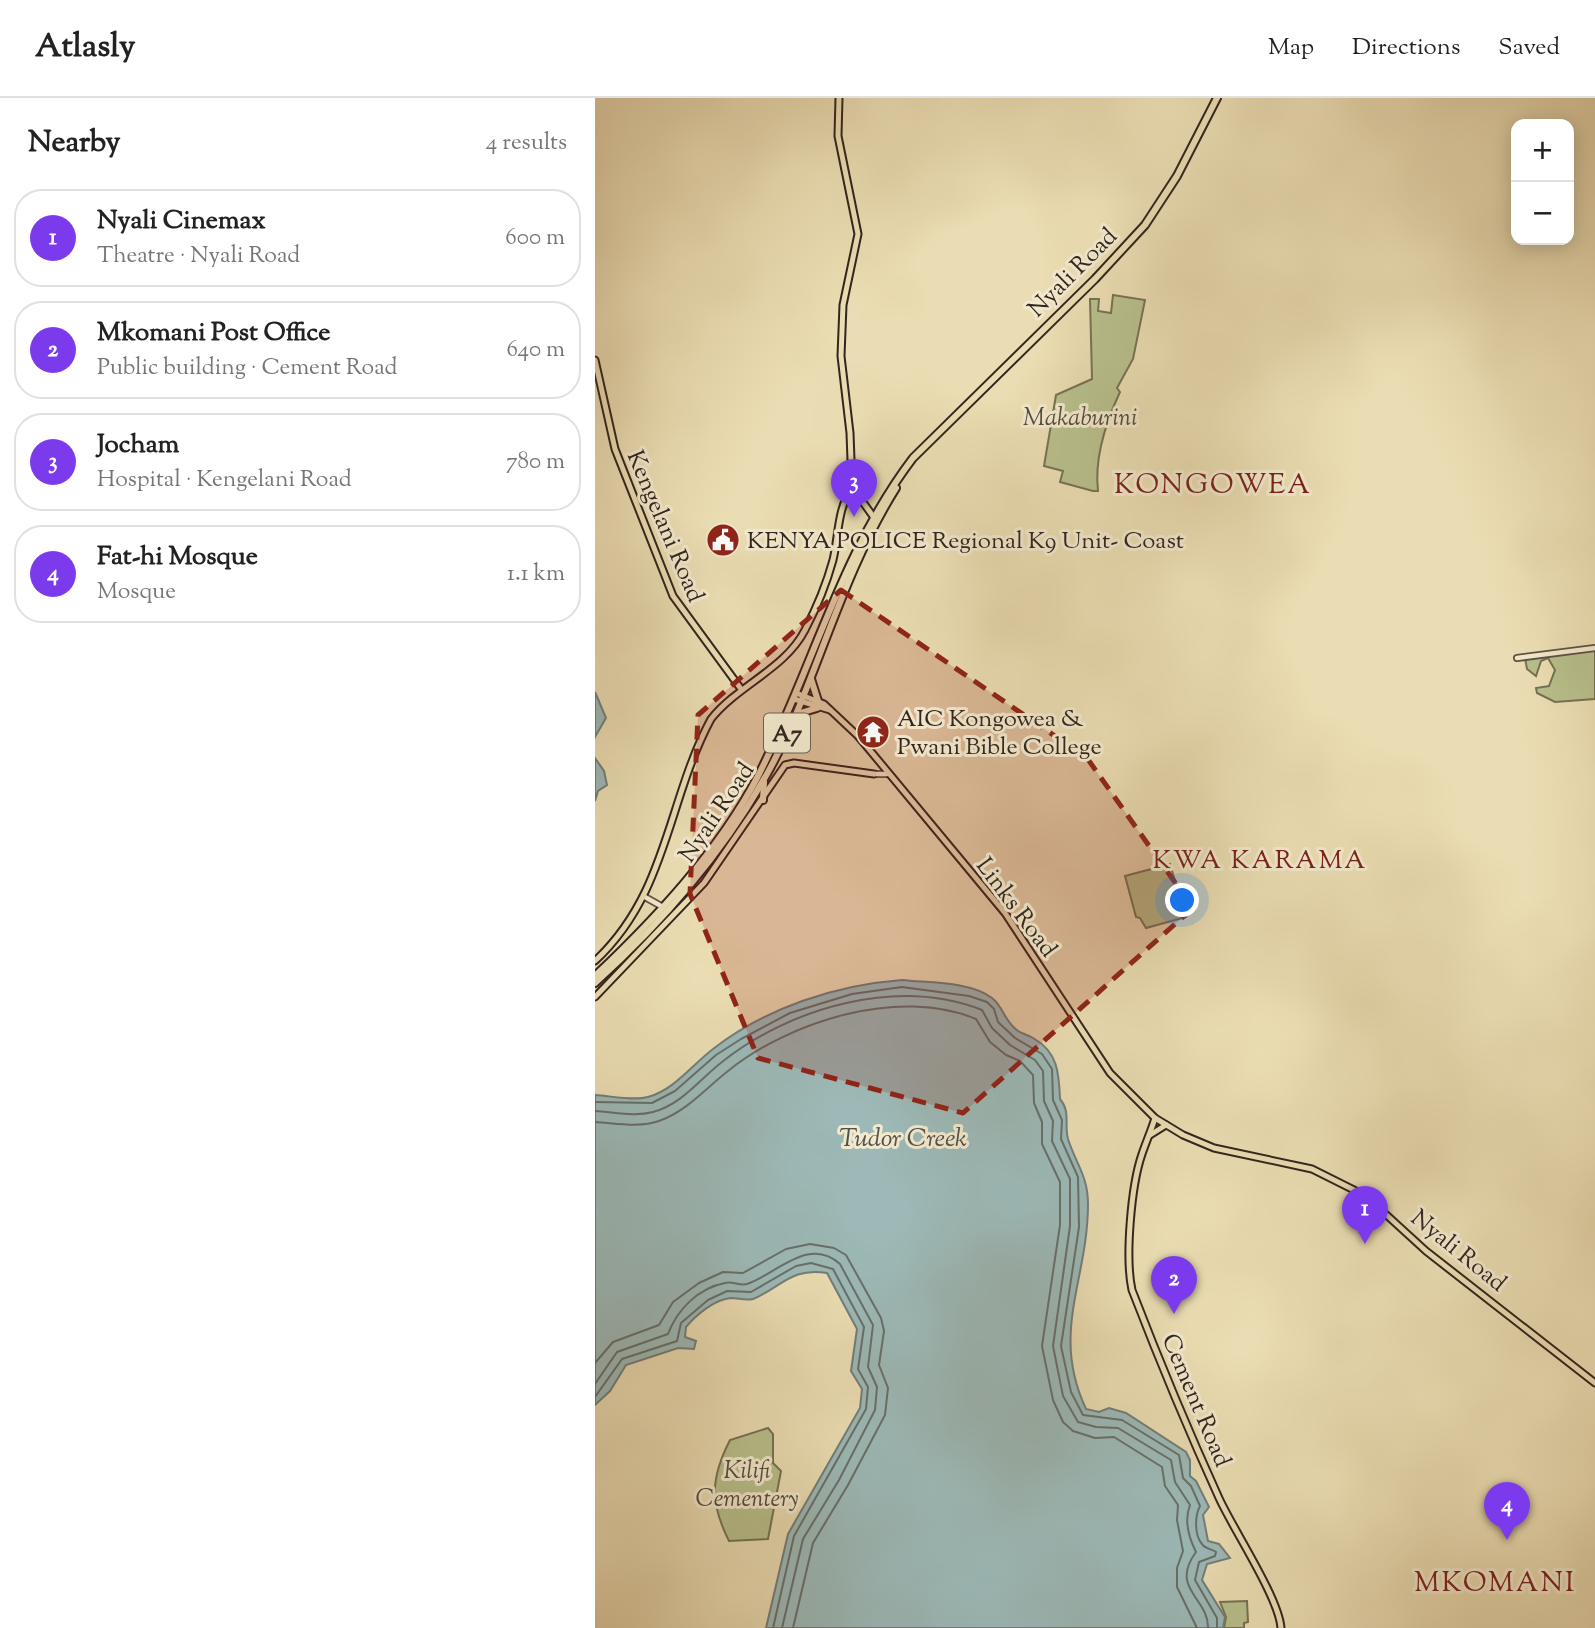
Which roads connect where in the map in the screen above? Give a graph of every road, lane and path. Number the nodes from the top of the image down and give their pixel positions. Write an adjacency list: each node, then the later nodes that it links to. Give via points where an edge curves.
1 (839, 98): 4 (main road, via 838,136 858,234 840,340)
2 (1217, 98): 6 (highway, Nyali Road / A7, via 1145,225 923,449)
3 (595, 360): 11 (main road, Kengelani Road, via 615,449 673,596)
4 (852, 488): 5 (main road); 11 (main road, via 840,511 832,563 806,629 787,653)
5 (866, 502): 6 (main road); 7 (main road)
6 (880, 508): 7 (highway, Nyali Road / A7)
7 (874, 518): 10 (highway, Nyali Road / A7); 12 (highway, Nyali Road / A7, via 841,581)
8 (1595, 648): 9 (street)
9 (1517, 659)
10 (811, 677): 12 (highway, Nyali Road / A7); 13 (highway)
11 (741, 689): 22 (main road, via 704,732)
12 (799, 698): 13 (main road, Links Road); 14 (highway, Nyali Road / A7); 23 (highway, Nyali Road / A7, via 740,805)
13 (817, 704): 14 (highway); 15 (main road, Links Road, via 853,730)
14 (797, 713): 18 (highway, Nyali Road / A7)
15 (882, 768): 16 (street); 17 (main road, Links Road)
16 (874, 774): 17 (street); 19 (main road, via 790,763 783,766)
17 (887, 774): 28 (main road, Links Road, via 1005,913 1110,1073)
18 (765, 776): 19 (highway); 20 (highway, Nyali Road / A7)
19 (763, 800): 21 (main road)
20 (696, 878): 21 (highway); 26 (highway, Nyali Road / A7)
21 (704, 883): 27 (main road)
22 (645, 897): 23 (street); 24 (main road, via 629,924)
23 (661, 906): 25 (highway, Nyali Road / A7)
24 (595, 961)
25 (595, 976)
26 (595, 983)
27 (595, 997)
28 (1154, 1118): 29 (main road, Links Road); 30 (main road, Cement Road)
29 (1168, 1127): 30 (main road); 31 (main road, Nyali Road, via 1214,1148 1312,1169 1356,1191)
30 (1150, 1135): 32 (main road, Cement Road, via 1140,1163 1128,1259 1132,1290 1219,1499 1269,1594)
31 (1595, 1383)
32 (1281, 1628)

